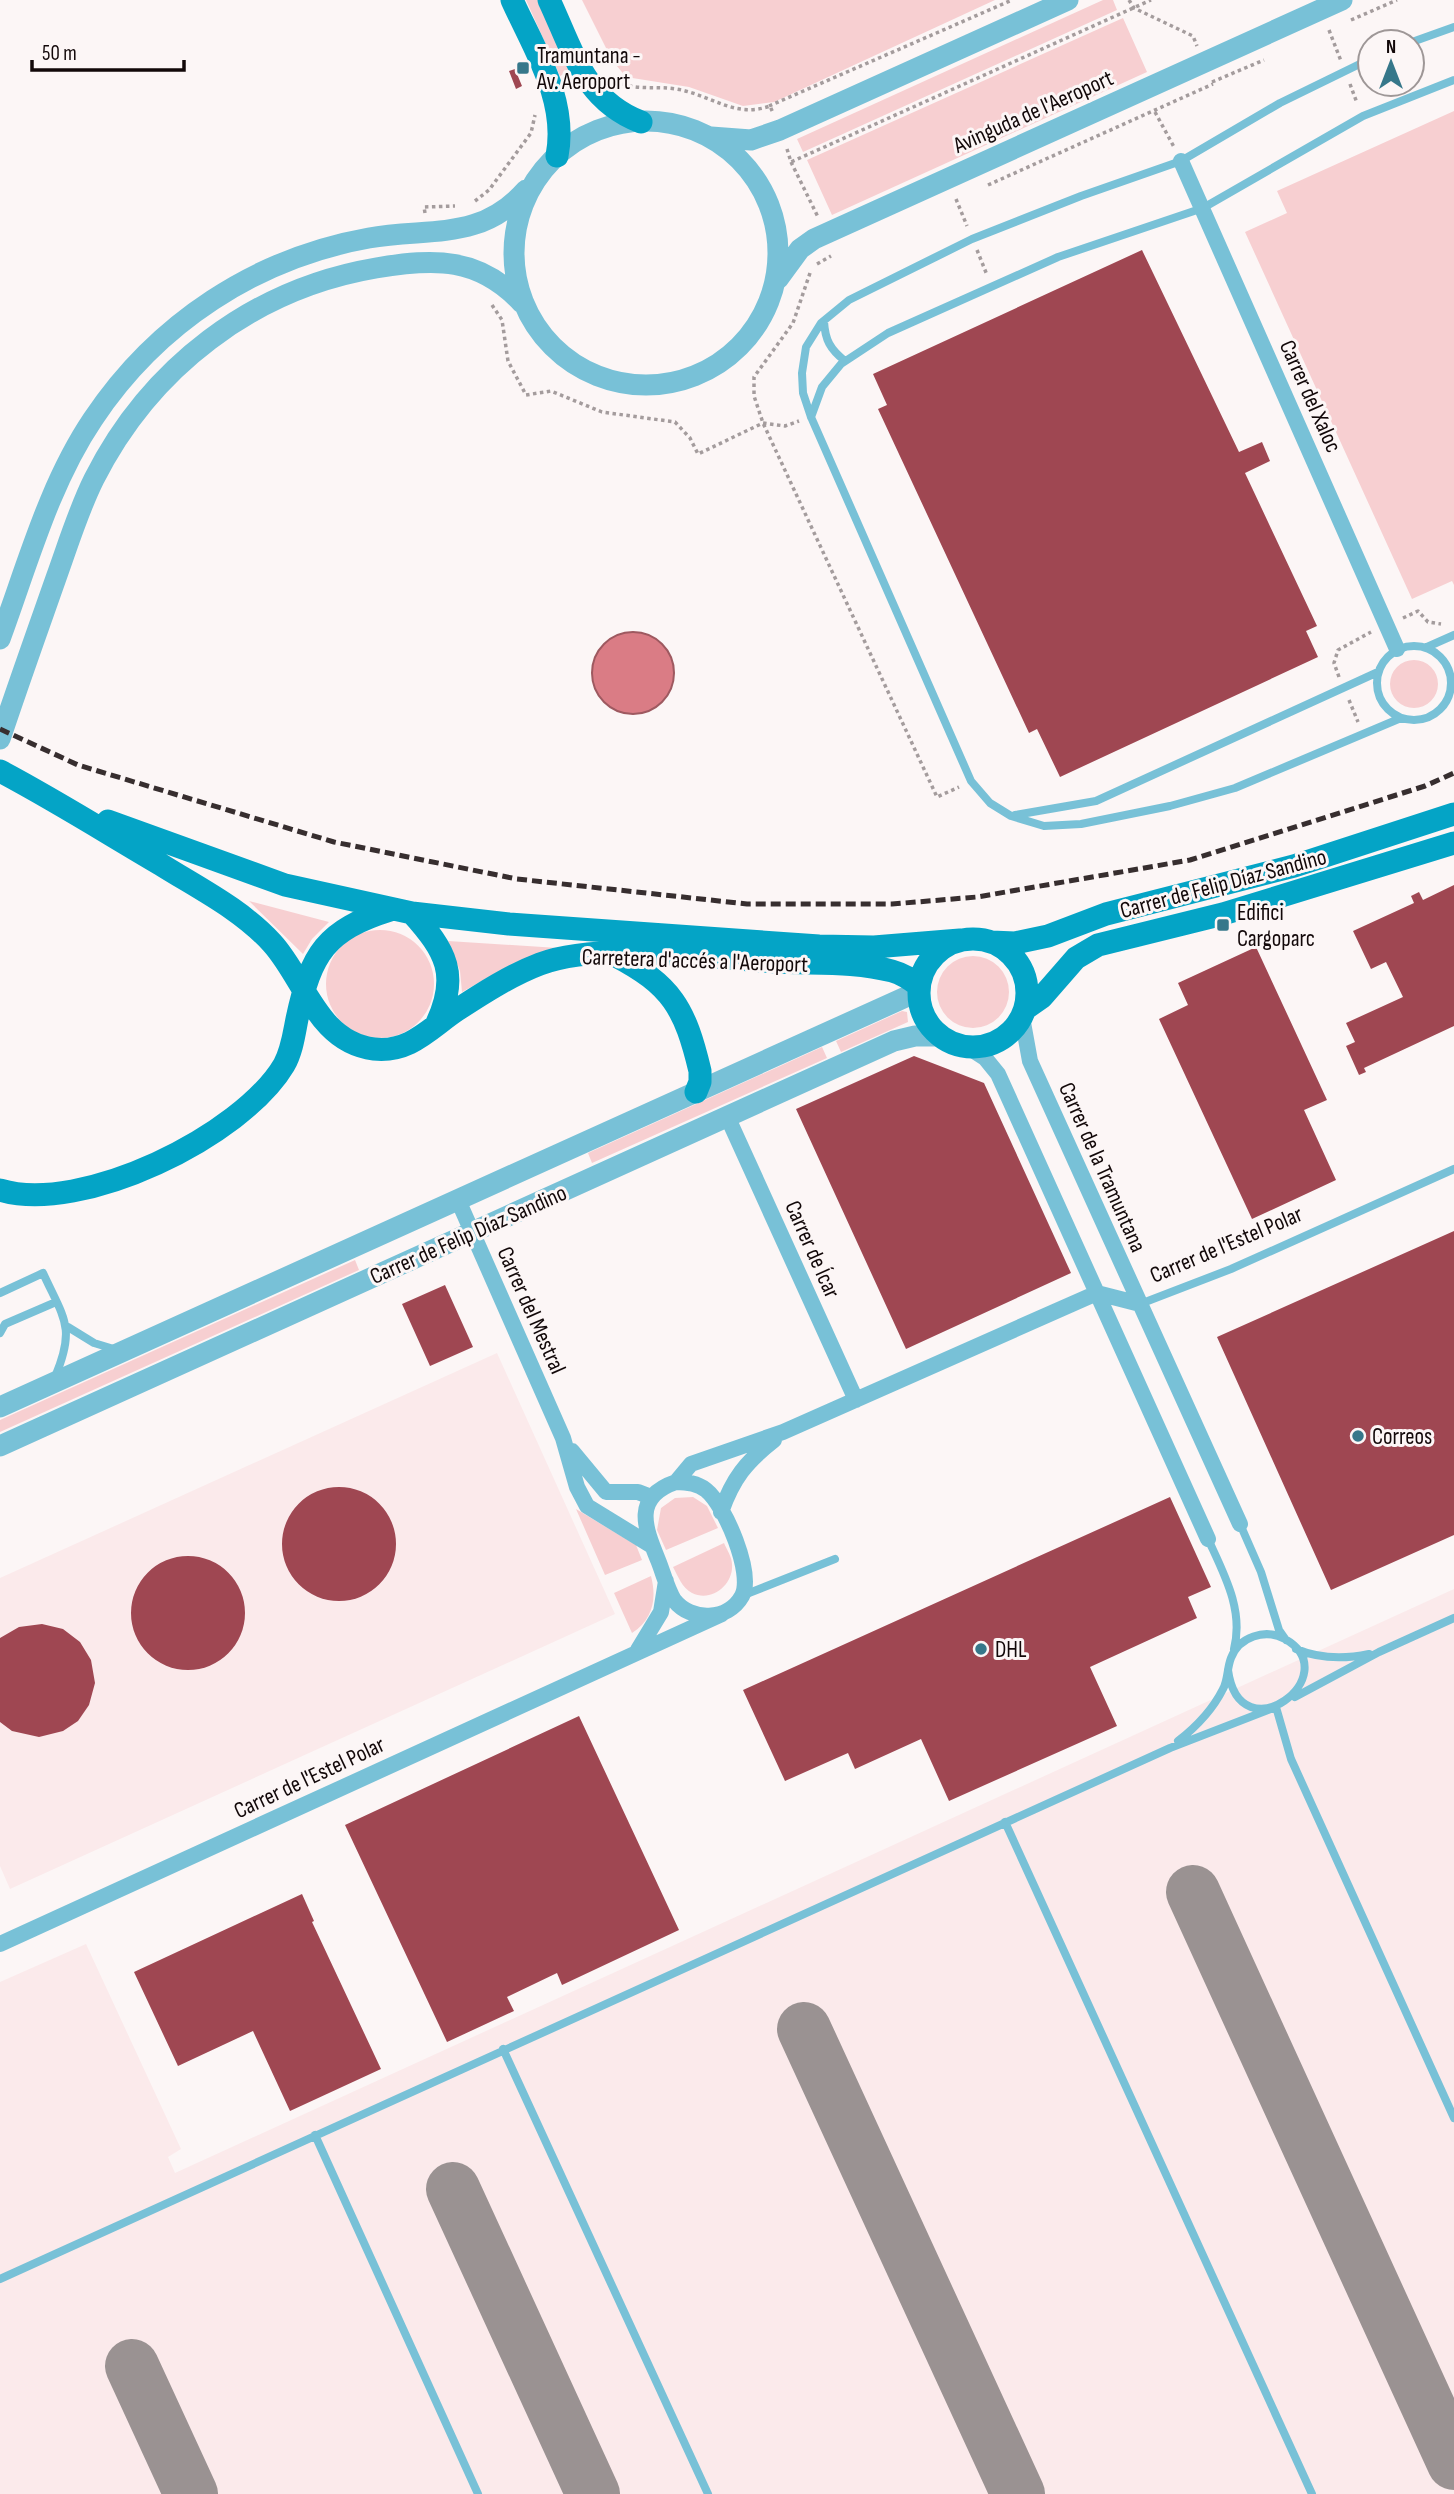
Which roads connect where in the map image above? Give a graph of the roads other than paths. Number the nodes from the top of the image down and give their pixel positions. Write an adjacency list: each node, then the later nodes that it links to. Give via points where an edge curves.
1 (512, 0): 11 (main road, via 555,95 560,125)
2 (549, 0): 9 (main road, via 597,96)
3 (1068, 0): 10 (street, via 780,130 751,139)
4 (1342, 0): 15 (street, Avinguda de l'Aeroport, via 826,234 800,248)
5 (1454, 27): 6 (lane)
6 (1426, 37)
7 (1356, 66): 12 (lane, via 1280,103)
8 (1454, 80): 14 (lane, via 1363,116)
9 (641, 122): 10 (street, via 663,122); 11 (street, via 596,131)
10 (705, 135): 15 (street, via 740,160 768,205 778,256)
11 (557, 156): 13 (street)
12 (1181, 161): 14 (street, Carrer del Xaloc); 17 (lane, via 972,239 849,300)
13 (539, 176): 16 (street, via 515,233 516,275); 21 (street, via 493,218 455,230 369,238 294,258 235,286 173,329 139,361 92,419 52,498)
14 (1203, 208): 18 (lane, via 1058,257 888,334); 23 (street, Carrer del Xaloc)
15 (770, 298): 16 (street, Avinguda de l'Aeroport, via 761,319 731,354 691,377 645,385 600,377 575,364 552,346)
16 (526, 307): 27 (street, via 493,277 474,268 421,263 341,275 277,298 218,332 158,385 113,445 79,514)
17 (824, 321): 18 (lane, via 825,338); 19 (lane, via 806,347 802,373)
18 (845, 361): 19 (lane, via 822,387)
19 (811, 417): 31 (lane, via 971,781 990,803)
20 (1454, 635): 22 (lane)
21 (0, 639)
22 (1426, 647): 23 (lane); 25 (lane, via 1446,663)
23 (1397, 649): 24 (lane)
24 (1378, 672): 26 (lane, via 1376,683 1383,705); 31 (lane, via 1096,801)
25 (1451, 698): 26 (lane, via 1423,719)
26 (1401, 718): 31 (lane, via 1234,789 1170,806 1081,824 1044,826)
27 (0, 739)
28 (0, 771): 29 (main road, Carretera d'accés a l'Aeroport)
29 (40, 793): 33 (main road, Carretera d'accés a l'Aeroport, via 238,870); 38 (main road, Carretera d'accés a l'Aeroport, via 239,914 272,943)
30 (1454, 814): 35 (main road, Carrer de Felip Díaz Sandino, via 1294,866 1106,914 1048,936)
31 (1011, 816)
32 (1454, 843): 39 (main road, Carrer de Felip Díaz Sandino, via 1249,906 1098,945 1076,958)
33 (401, 911): 34 (main road, Carretera d'accés a l'Aeroport, via 509,924 819,946); 38 (main road, via 354,923 333,936); 40 (main road, via 439,948 449,974 447,1000)
34 (960, 940): 35 (main road); 37 (main road, via 930,959)
35 (992, 942): 39 (main road, via 1010,952 1021,967 1028,989)
36 (611, 953): 37 (main road, Carretera d'accés a l'Aeroport, via 860,966 906,975); 40 (main road, Carretera d'accés a l'Aeroport, via 564,956 540,964 484,993); 43 (main road, via 650,975 678,1007 700,1071)
37 (919, 988): 41 (main road, via 922,1011); 43 (street, Carrer de Felip Díaz Sandino)
38 (303, 992): 40 (main road, Carretera d'accés a l'Aeroport, via 332,1029 357,1045 400,1047); 46 (main road, via 284,1065 257,1098 214,1133 176,1154 94,1186 49,1195)
39 (1024, 1013): 42 (main road, via 1000,1040); 52 (street, Carrer de la Tramuntana, via 1030,1061)
40 (435, 1028)
41 (939, 1036): 42 (main road); 44 (street, Carrer de Felip Díaz Sandino, via 894,1041)
42 (968, 1047): 50 (street, via 998,1074)
43 (696, 1092): 47 (street, Carrer de Felip Díaz Sandino)
44 (727, 1116): 48 (street, Carrer de Felip Díaz Sandino); 57 (street, Carrer de Ícar)
45 (1454, 1169): 52 (lane, Carrer de l'Estel Polar, via 1231,1269)
46 (0, 1190)
47 (458, 1200): 48 (street, Carrer del Mestral); 55 (street, Carrer de Felip Díaz Sandino)
48 (473, 1232): 60 (street, Carrer del Mestral); 61 (street, Carrer de Felip Díaz Sandino)
49 (0, 1293): 51 (lane, via 43,1273)
50 (1097, 1293): 52 (street, Carrer de l'Estel Polar); 57 (street); 66 (street)
51 (56, 1302): 53 (lane); 54 (lane, via 5,1324)
52 (1140, 1304): 65 (street, Carrer de la Tramuntana)
53 (68, 1327): 55 (lane, via 94,1343); 56 (lane, via 64,1357)
54 (0, 1333)
55 (123, 1352): 56 (street, Carrer de Felip Díaz Sandino)
56 (53, 1383): 58 (street, Carrer de Felip Díaz Sandino)
57 (856, 1400): 59 (street)
58 (0, 1407)
59 (783, 1432): 62 (street, via 691,1464); 64 (street, via 747,1462)
60 (563, 1438): 63 (street, Carrer del Mestral, via 606,1492 638,1492); 67 (street, Carrer del Mestral, via 587,1506)
61 (0, 1446)
62 (676, 1482): 63 (street); 64 (street, via 704,1488)
63 (651, 1497): 67 (street, via 644,1528)
64 (721, 1512): 70 (street, via 746,1567)
65 (1240, 1524): 73 (lane)
66 (1208, 1539): 77 (lane, via 1234,1603 1237,1637)
67 (652, 1546): 69 (street)
68 (835, 1559): 70 (lane)
69 (666, 1581): 71 (street, via 674,1599 687,1611 704,1617); 75 (street, via 661,1612)
70 (742, 1596): 71 (street)
71 (722, 1614): 75 (street, Carrer de l'Estel Polar)
72 (1454, 1618): 76 (lane)
73 (1286, 1640): 74 (lane); 77 (lane, via 1263,1634 1250,1637)
74 (1296, 1649): 76 (lane, via 1335,1658); 79 (lane, via 1303,1670 1301,1684)
75 (636, 1652): 83 (street, Carrer de l'Estel Polar)
76 (1379, 1652): 79 (lane)
77 (1233, 1653): 78 (lane)
78 (1228, 1670): 80 (lane, via 1234,1691 1243,1700 1253,1707); 81 (lane, via 1225,1687 1200,1724)
79 (1289, 1700): 80 (lane)
80 (1276, 1707): 81 (lane); 85 (lane, via 1292,1759)
81 (1170, 1748): 82 (lane)
82 (1005, 1822): 84 (lane); 90 (lane)
83 (0, 1944)
84 (503, 2049): 86 (lane); 89 (lane)
85 (1454, 2118)
86 (315, 2134): 87 (lane); 88 (lane)
87 (0, 2278)
88 (478, 2494)
89 (708, 2494)
90 (1311, 2494)

